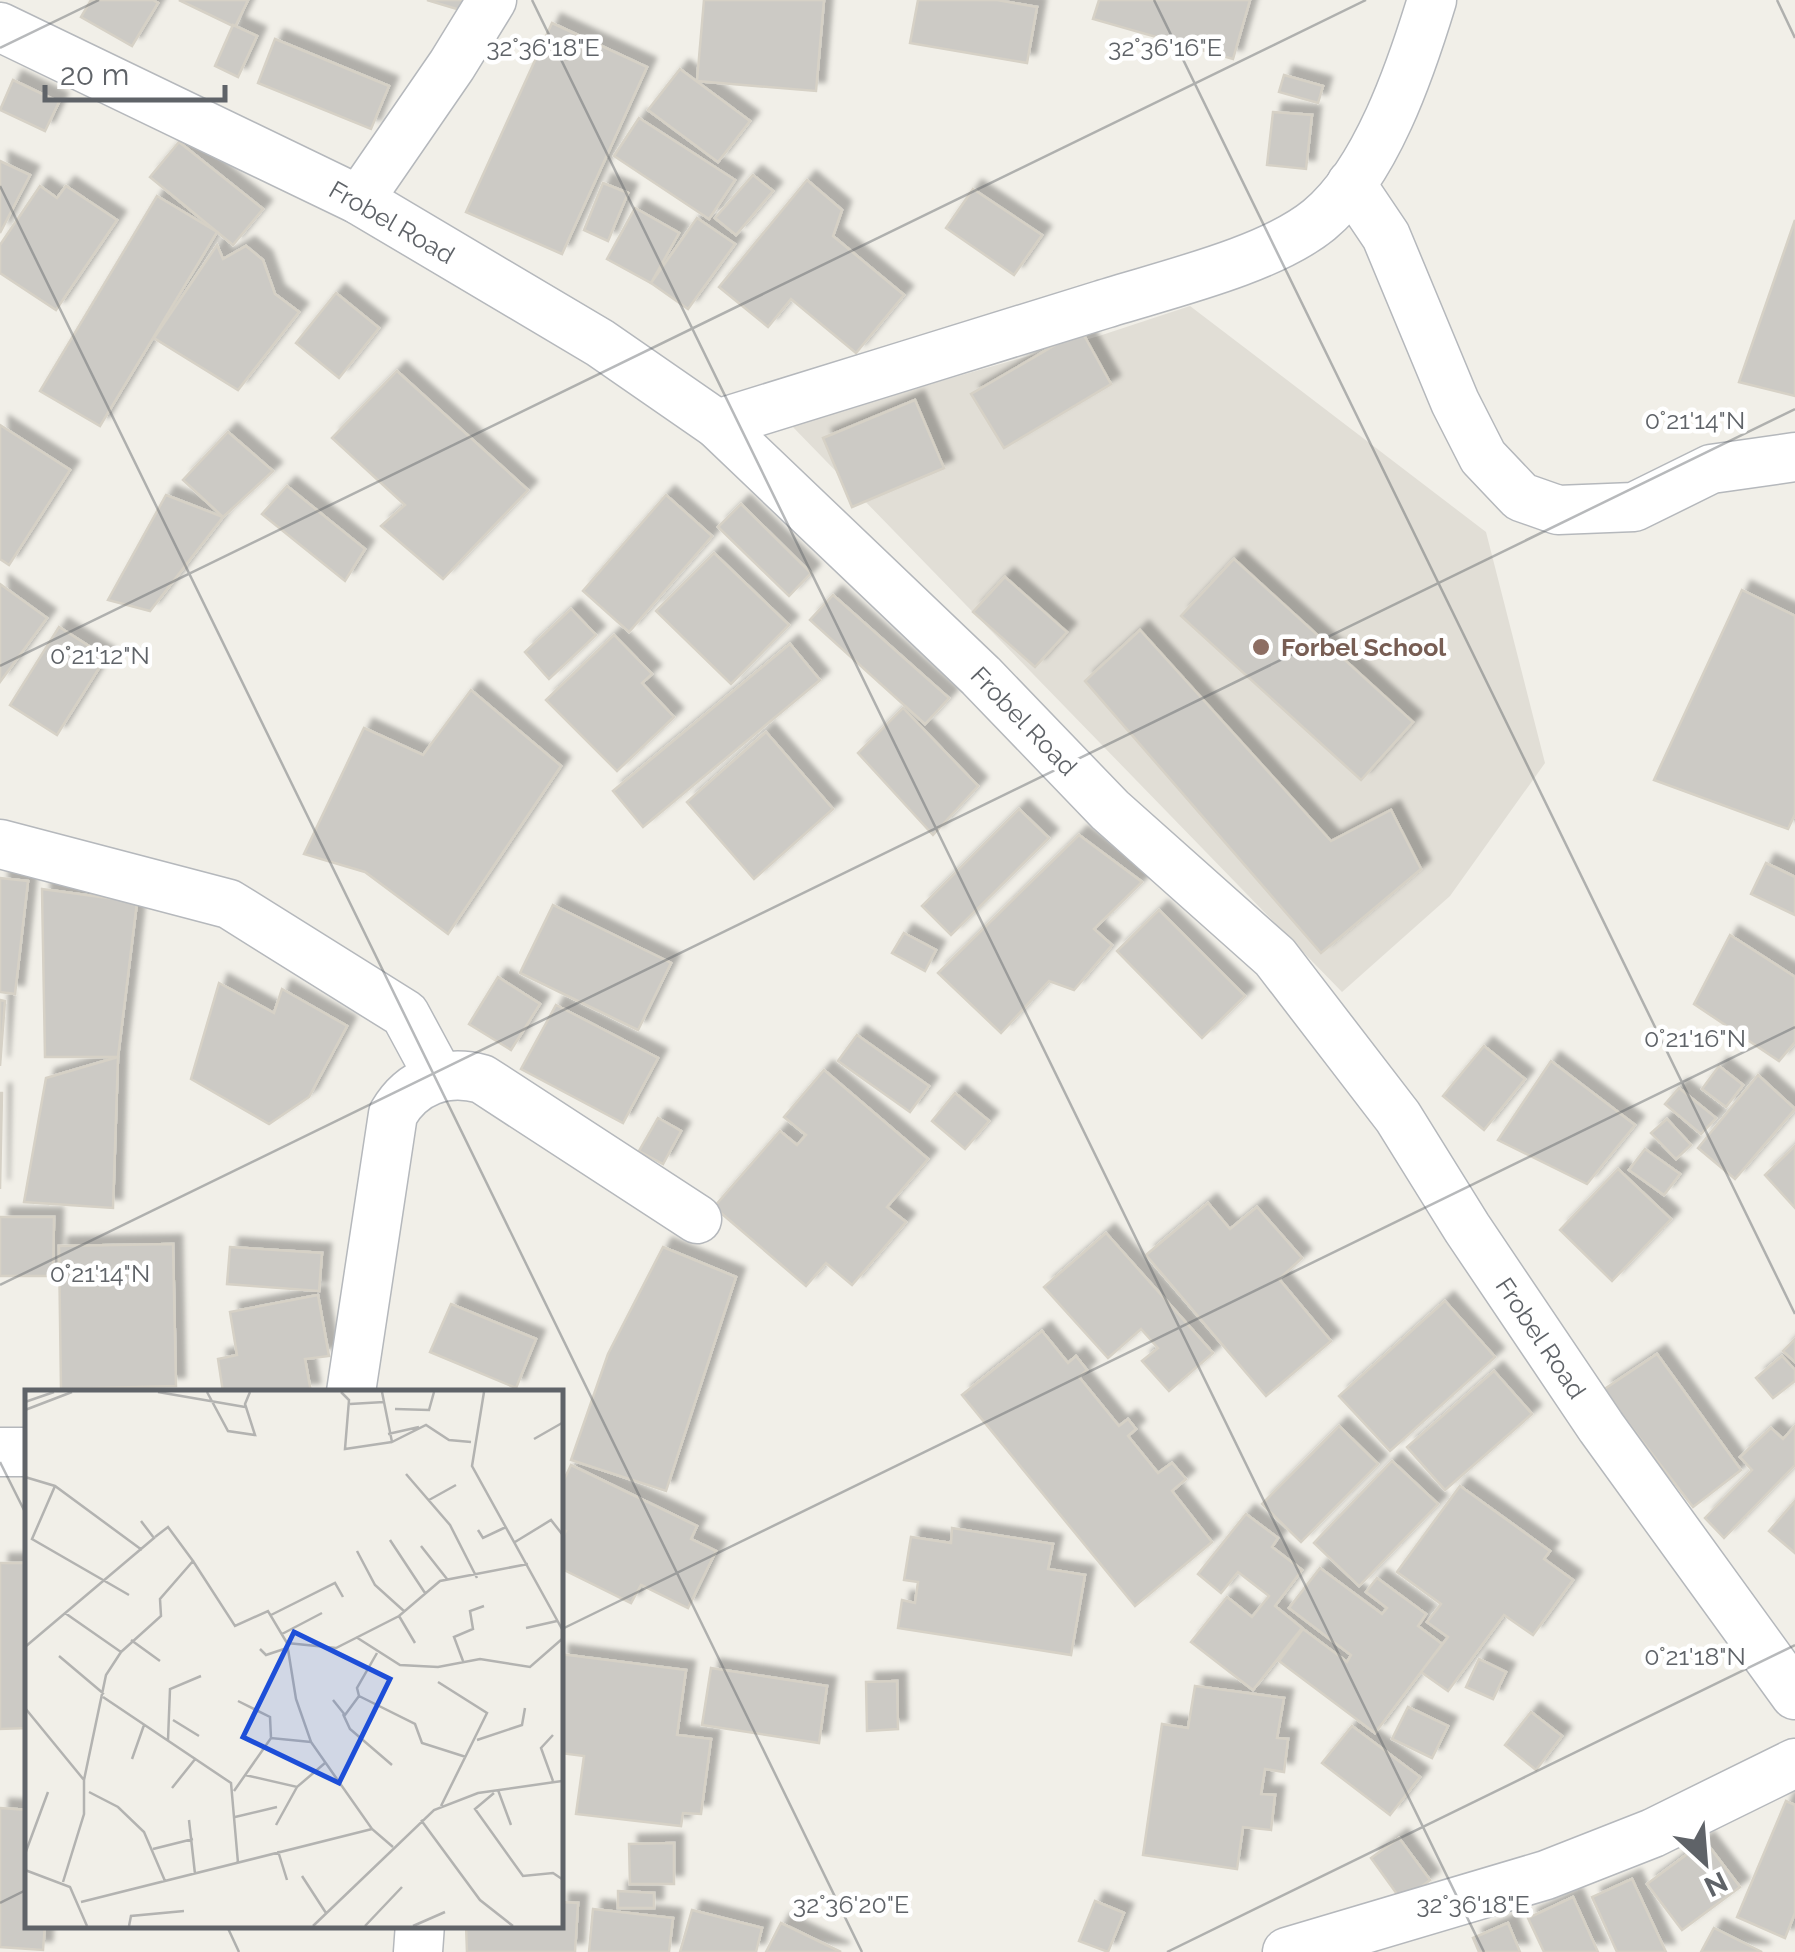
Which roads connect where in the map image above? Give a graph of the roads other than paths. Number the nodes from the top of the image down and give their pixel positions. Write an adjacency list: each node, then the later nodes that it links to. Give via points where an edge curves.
1 (492, 0): 5 (street)
2 (1432, 0): 4 (street, via 1404,79)
3 (0, 27): 5 (street, Frobel Road)
4 (1351, 184): 6 (street, via 1321,219 1264,252); 7 (street, via 1386,236 1483,457 1520,498 1558,510 1634,507 1711,469)
5 (360, 200): 6 (street, Frobel Road, via 600,344)
6 (717, 424): 12 (street, Frobel Road, via 981,676 1110,810 1276,958 1398,1117 1601,1428)
7 (1795, 457)
8 (0, 844): 9 (street, via 229,904 404,1014)
9 (439, 1077): 10 (street, via 482,1078); 11 (street, via 419,1085 393,1114)
10 (698, 1219)
11 (351, 1390)
12 (1788, 1668)
13 (1795, 1763): 16 (street, via 1653,1833 1546,1875)
14 (420, 1927): 15 (street)
15 (418, 1952)
16 (1287, 1952)

